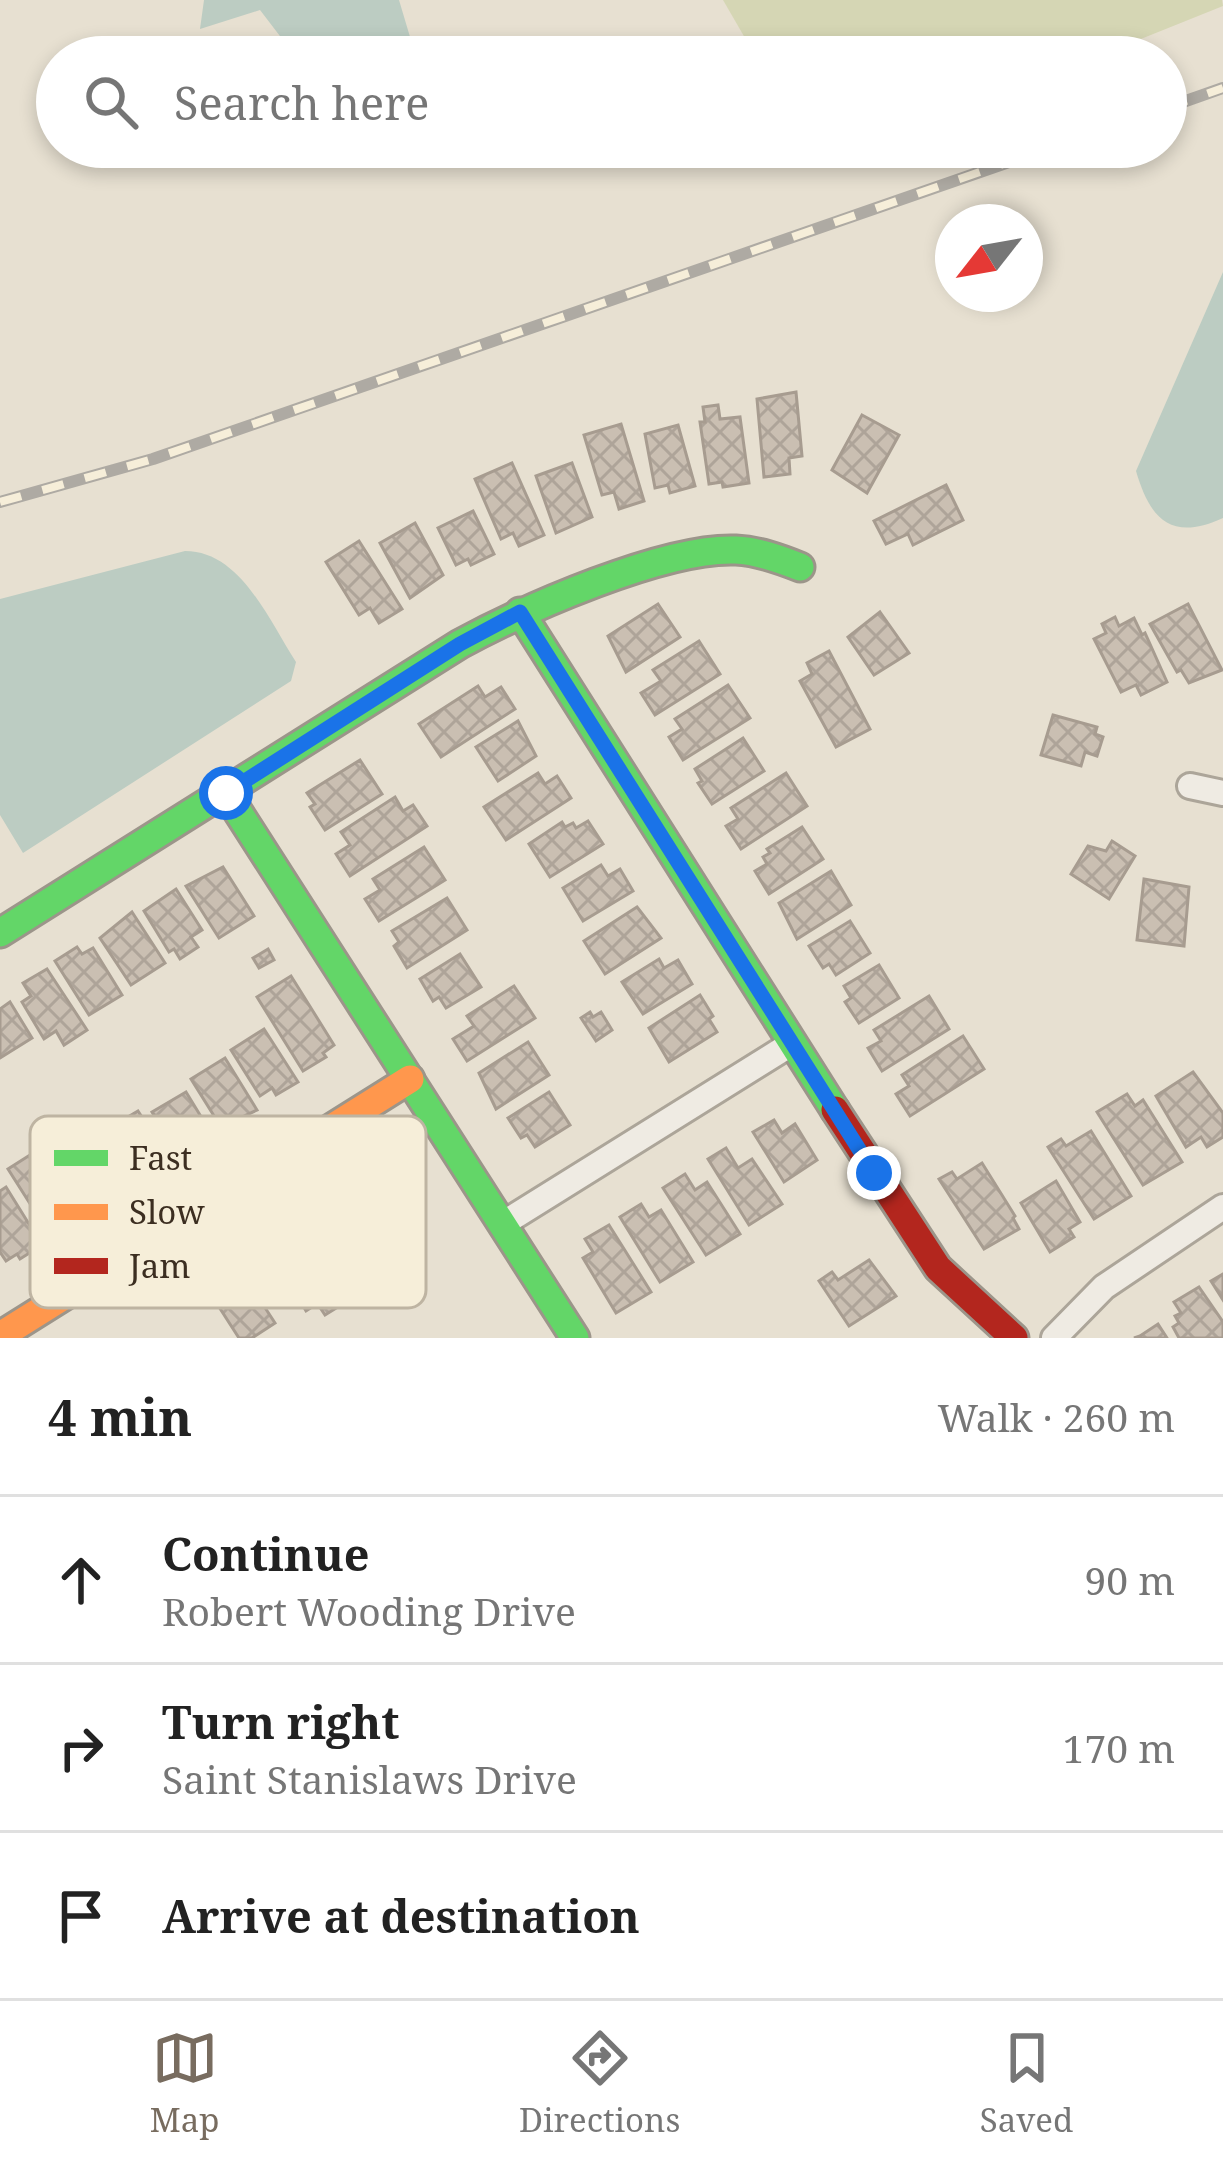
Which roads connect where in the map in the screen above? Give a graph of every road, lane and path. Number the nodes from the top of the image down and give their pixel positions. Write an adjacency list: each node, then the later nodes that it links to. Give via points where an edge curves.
1 (800, 568): 2 (street, via 749,551 692,556)
2 (520, 612): 4 (street); 7 (street)
3 (1190, 786): 5 (street)
4 (226, 793): 6 (street); 8 (street)
5 (1223, 793)
6 (4, 921)
7 (791, 1044): 11 (street); 15 (street, via 938,1268)
8 (410, 1079): 9 (street); 11 (street)
9 (351, 1116)
10 (1223, 1208): 16 (street, via 1119,1275)
11 (505, 1223): 14 (street)
12 (45, 1308): 13 (street)
13 (0, 1336)
14 (575, 1338)
15 (1014, 1338)
16 (1054, 1338)

